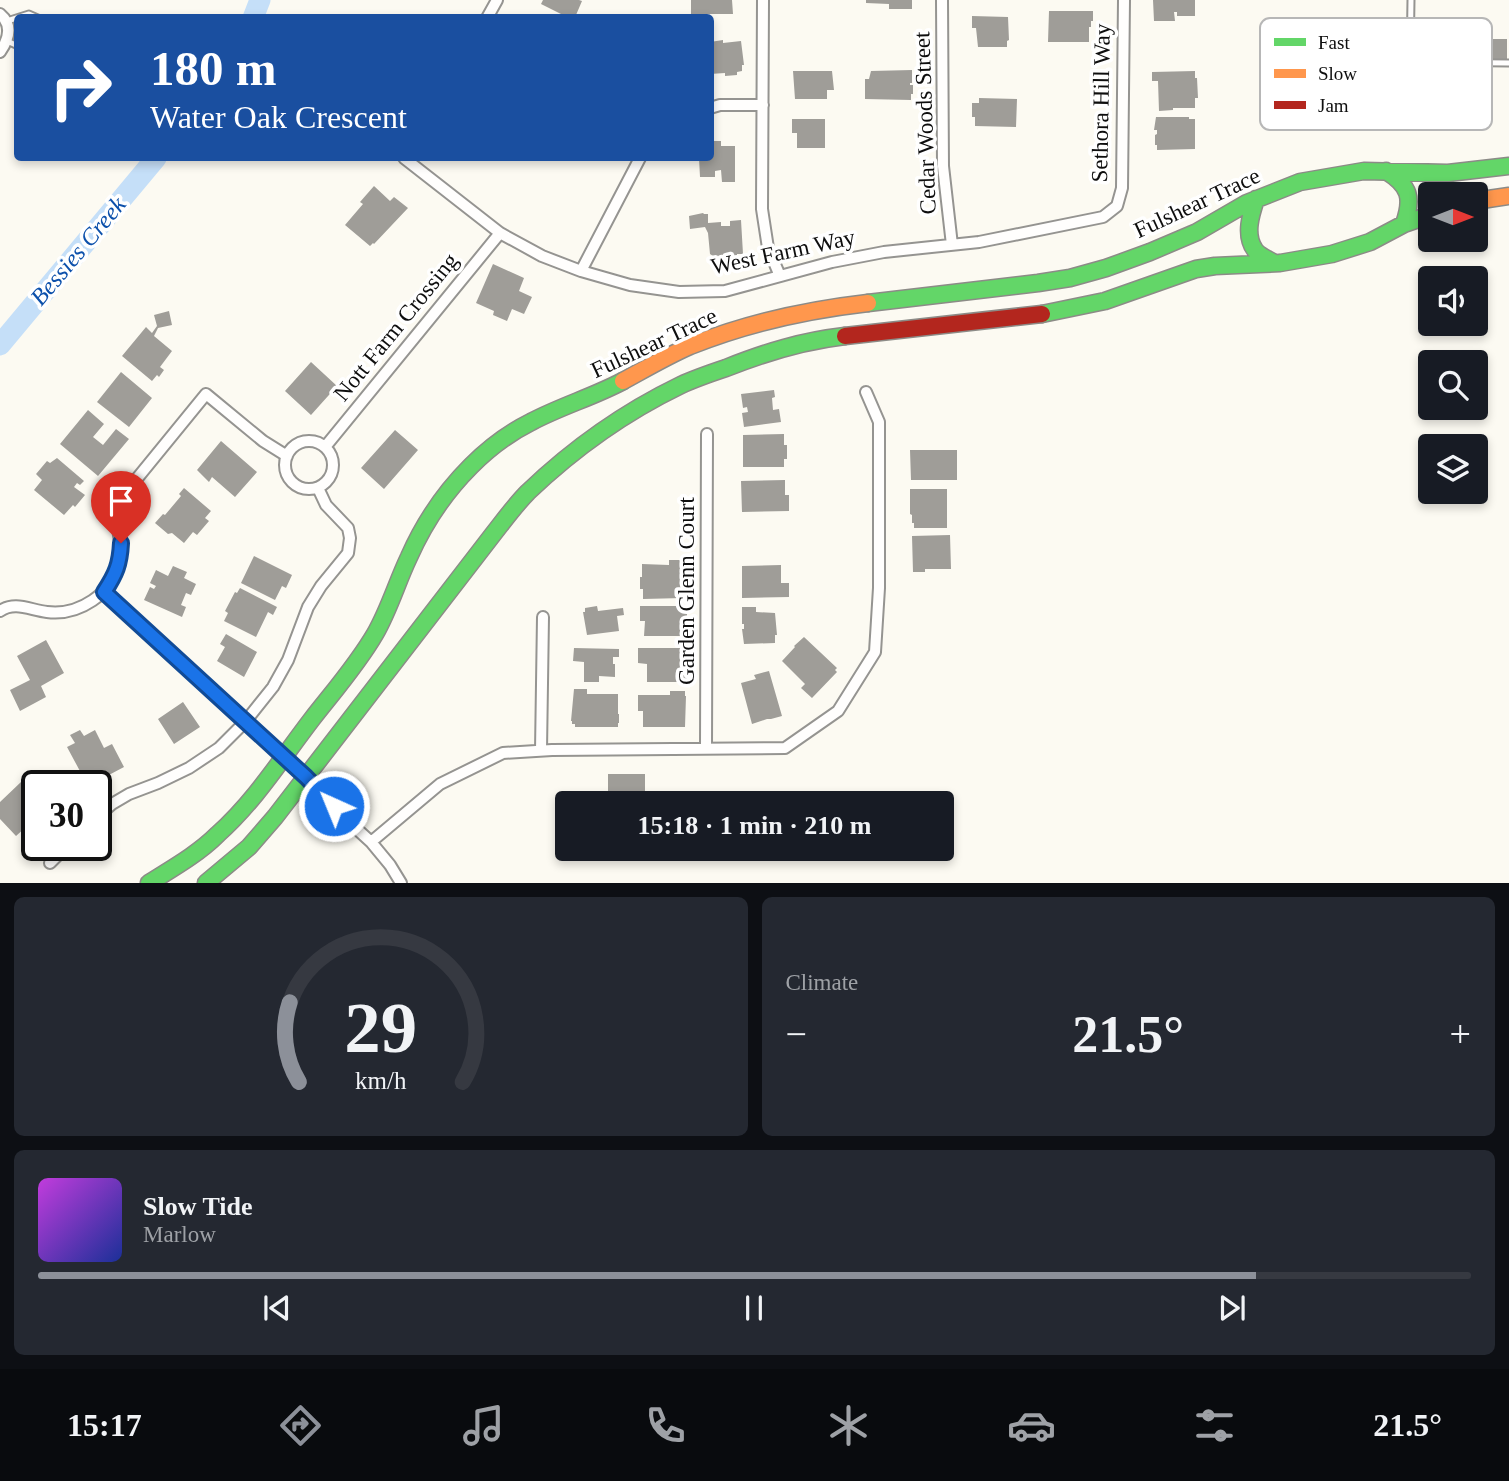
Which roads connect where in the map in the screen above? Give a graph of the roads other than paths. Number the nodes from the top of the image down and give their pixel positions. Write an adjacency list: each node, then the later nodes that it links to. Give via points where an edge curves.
1 (764, 0): 8 (street)
2 (942, 0): 21 (street, Cedar Woods Street, via 943,166)
3 (1124, 0): 17 (street, Sethora Hill Way, via 1122,188)
4 (1411, 0): 5 (lane)
5 (1410, 18)
6 (8, 30): 7 (street)
7 (0, 52)
8 (763, 105): 9 (street); 24 (street, via 762,209 768,248)
9 (714, 107)
10 (408, 161): 20 (street, West Farm Way)
11 (638, 161): 23 (street)
12 (1509, 166): 13 (street, Fulshear Trace, via 1448,173)
13 (1385, 170): 15 (street, Fulshear Trace, via 1343,173); 19 (street, via 1405,185 1410,210)
14 (1509, 196): 16 (street)
15 (1256, 199): 22 (street, via 1248,219 1249,236 1256,252); 25 (street, Fulshear Trace, via 1197,232 1070,278 831,307)
16 (1488, 199)
17 (1116, 206): 21 (street, West Farm Way, via 1103,217)
18 (1418, 219): 19 (street)
19 (1405, 223): 22 (street, via 1370,242 1332,254)
20 (500, 233): 23 (street, West Farm Way); 29 (street, Nott Farm Crossing)
21 (952, 245): 24 (street, West Farm Way, via 884,252)
22 (1274, 263): 26 (street, via 1196,269 1137,291 1044,314 838,337)
23 (581, 271): 24 (street, West Farm Way, via 679,292 725,291)
24 (780, 276)
25 (749, 326): 26 (street); 38 (street, Fulshear Trace, via 670,355 606,391 530,423 482,456 427,520 373,636)
26 (759, 354): 39 (street, via 682,384 616,421 526,494)
27 (866, 392): 36 (street, via 879,422 875,652 838,711 785,748)
28 (707, 434): 36 (street, Garden Glenn Court)
29 (325, 447): 30 (street, via 305,441); 31 (street, via 333,466)
30 (287, 456): 31 (street, via 286,474 293,484); 32 (street, via 206,394 117,503 120,562)
31 (318, 488): 35 (street, via 348,528 348,553 321,586 273,687)
32 (104, 592): 33 (street, via 67,612 14,605); 35 (street)
33 (0, 611)
34 (543, 617): 37 (street)
35 (245, 722): 38 (street); 40 (street, via 219,748 189,768)
36 (706, 748): 37 (street)
37 (547, 750): 41 (street, via 503,753 440,784)
38 (283, 757): 39 (street); 42 (street, Fulshear Trace, via 225,828)
39 (306, 777): 41 (street); 43 (street, via 249,847)
40 (112, 804)
41 (370, 842): 44 (street)
42 (149, 883)
43 (206, 883)
44 (401, 883)

